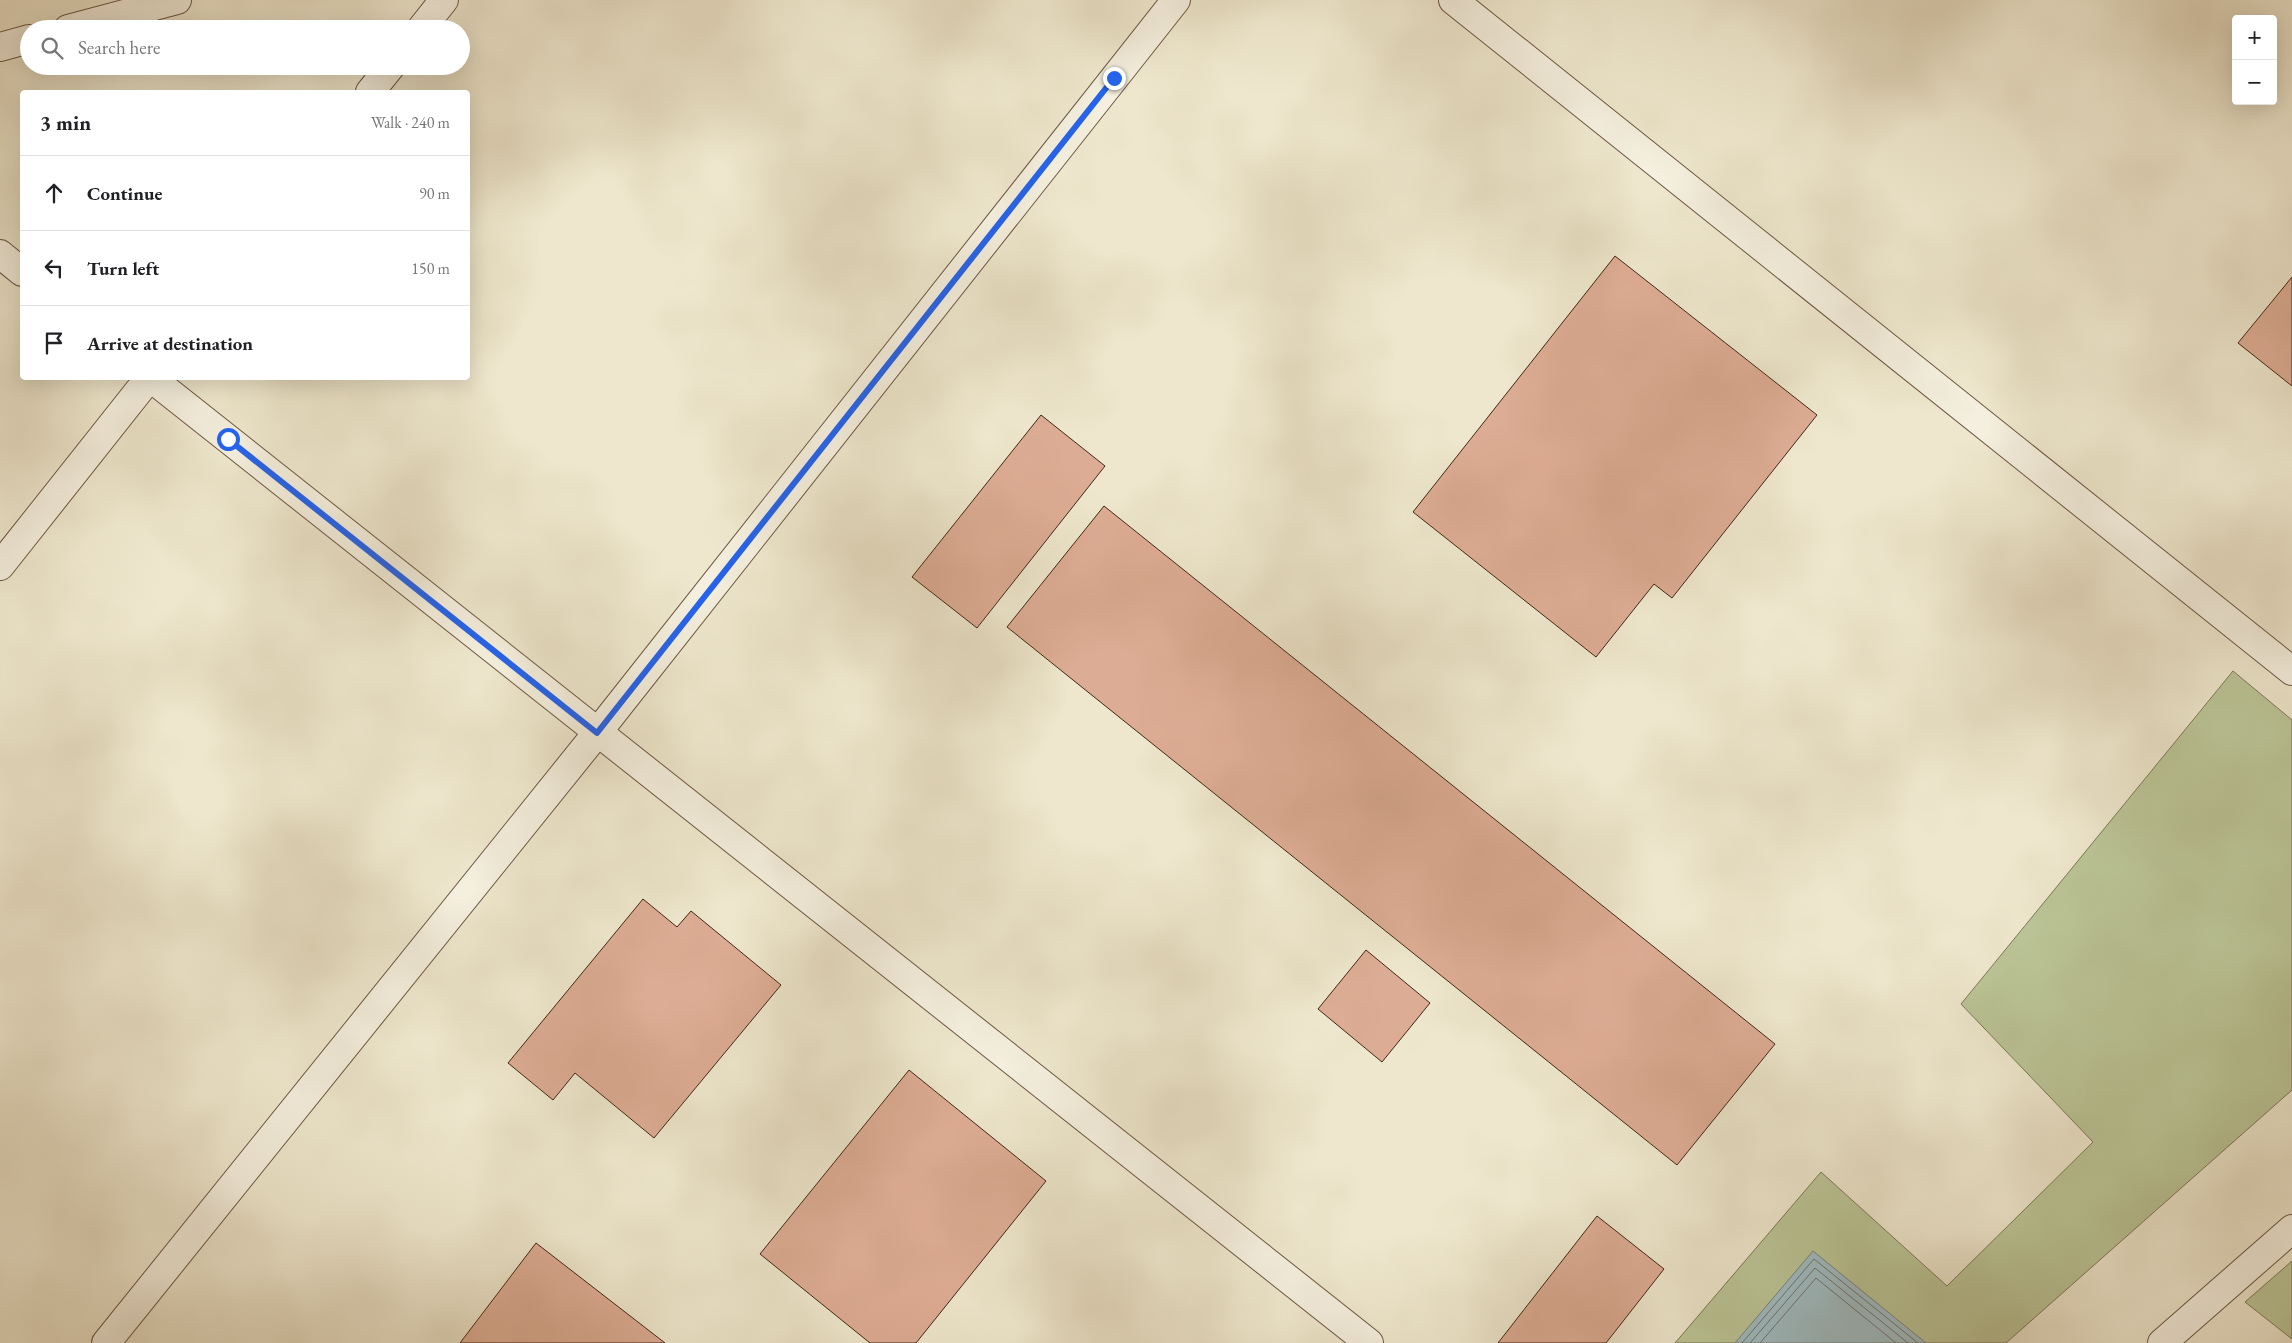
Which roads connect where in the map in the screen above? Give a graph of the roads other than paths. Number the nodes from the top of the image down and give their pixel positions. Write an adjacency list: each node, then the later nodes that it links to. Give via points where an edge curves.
1 (177, 0): 5 (street)
2 (444, 0): 6 (street)
3 (1176, 0): 17 (street)
4 (1453, 0): 16 (street)
5 (102, 20)
6 (428, 20)
7 (20, 41): 8 (street)
8 (0, 46)
9 (384, 75): 10 (street)
10 (372, 90)
11 (0, 254): 12 (street)
12 (20, 270)
13 (148, 380): 15 (street)
14 (153, 380): 17 (street)
15 (0, 566)
16 (2292, 671)
17 (597, 733): 19 (street); 20 (street)
18 (2292, 1229): 21 (street)
19 (106, 1343)
20 (1369, 1343)
21 (2162, 1343)

